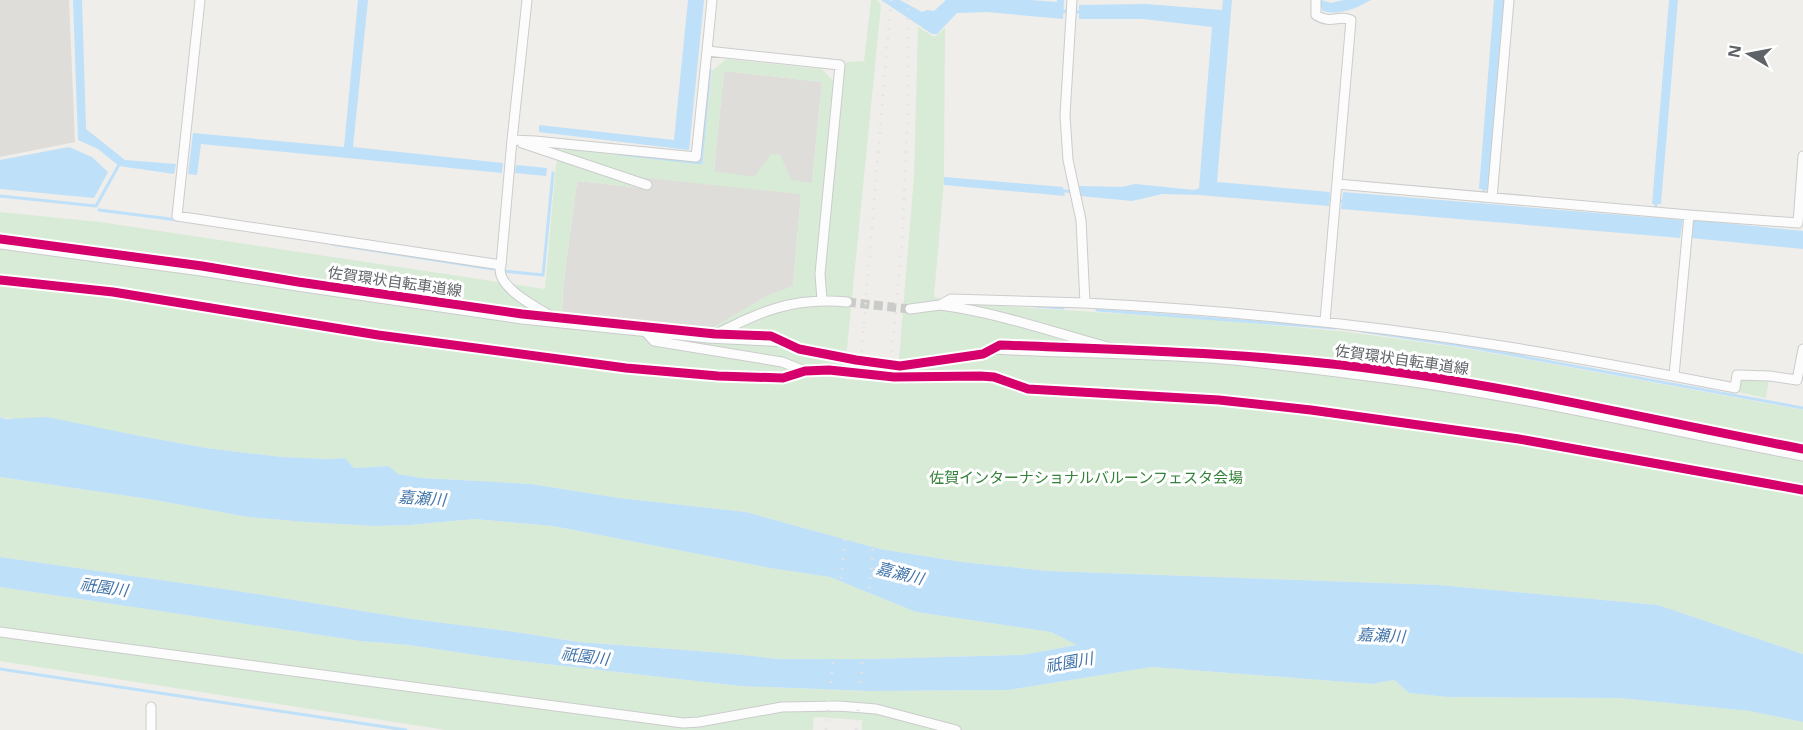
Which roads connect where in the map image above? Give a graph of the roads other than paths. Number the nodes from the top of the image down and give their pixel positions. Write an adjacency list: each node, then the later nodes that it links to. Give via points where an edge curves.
1 (200, 0): 15 (street, via 177,216)
2 (527, 0): 8 (street)
3 (712, 0): 7 (street)
4 (1316, 0): 10 (street, via 1316,15 1328,21 1344,17 1351,20)
5 (1509, 0): 12 (street)
6 (1071, 8): 19 (street, via 1065,115 1068,160 1081,220)
7 (707, 51): 8 (street, via 696,157); 17 (street, via 840,65 820,273)
8 (512, 140): 11 (street); 15 (street)
9 (1803, 156): 13 (street, via 1798,223)
10 (1337, 184): 12 (street); 22 (street)
11 (647, 185)
12 (1486, 197): 13 (street, via 1655,212)
13 (1688, 224): 29 (street)
14 (0, 244): 23 (street)
15 (501, 265): 23 (street, via 502,279 512,291)
16 (0, 280): 28 (street, via 113,292 378,335 626,368 772,378)
17 (822, 300): 18 (street); 25 (street, via 793,302 752,315)
18 (847, 302)
19 (1085, 303): 20 (street, via 951,298); 22 (street)
20 (940, 305): 21 (street); 27 (street, via 972,309)
21 (910, 309)
22 (1325, 321): 29 (street, via 1501,345)
23 (563, 323): 24 (street)
24 (645, 332): 25 (street); 28 (street, via 654,341 782,362)
25 (708, 338): 27 (street, via 787,342 799,349 900,366 983,354 991,349)
26 (1803, 349): 30 (street)
27 (1134, 354): 31 (street, via 1222,359 1385,378 1502,396)
28 (805, 371): 32 (street, via 894,377 994,377 1028,389 1220,400 1311,410 1519,440)
29 (1674, 376): 30 (street, via 1735,388 1737,375)
30 (1800, 381)
31 (1803, 456)
32 (1803, 490)
33 (0, 632): 36 (street, via 683,723 782,707 839,706 876,709)
34 (151, 706): 35 (street)
35 (151, 730)
36 (956, 730)

